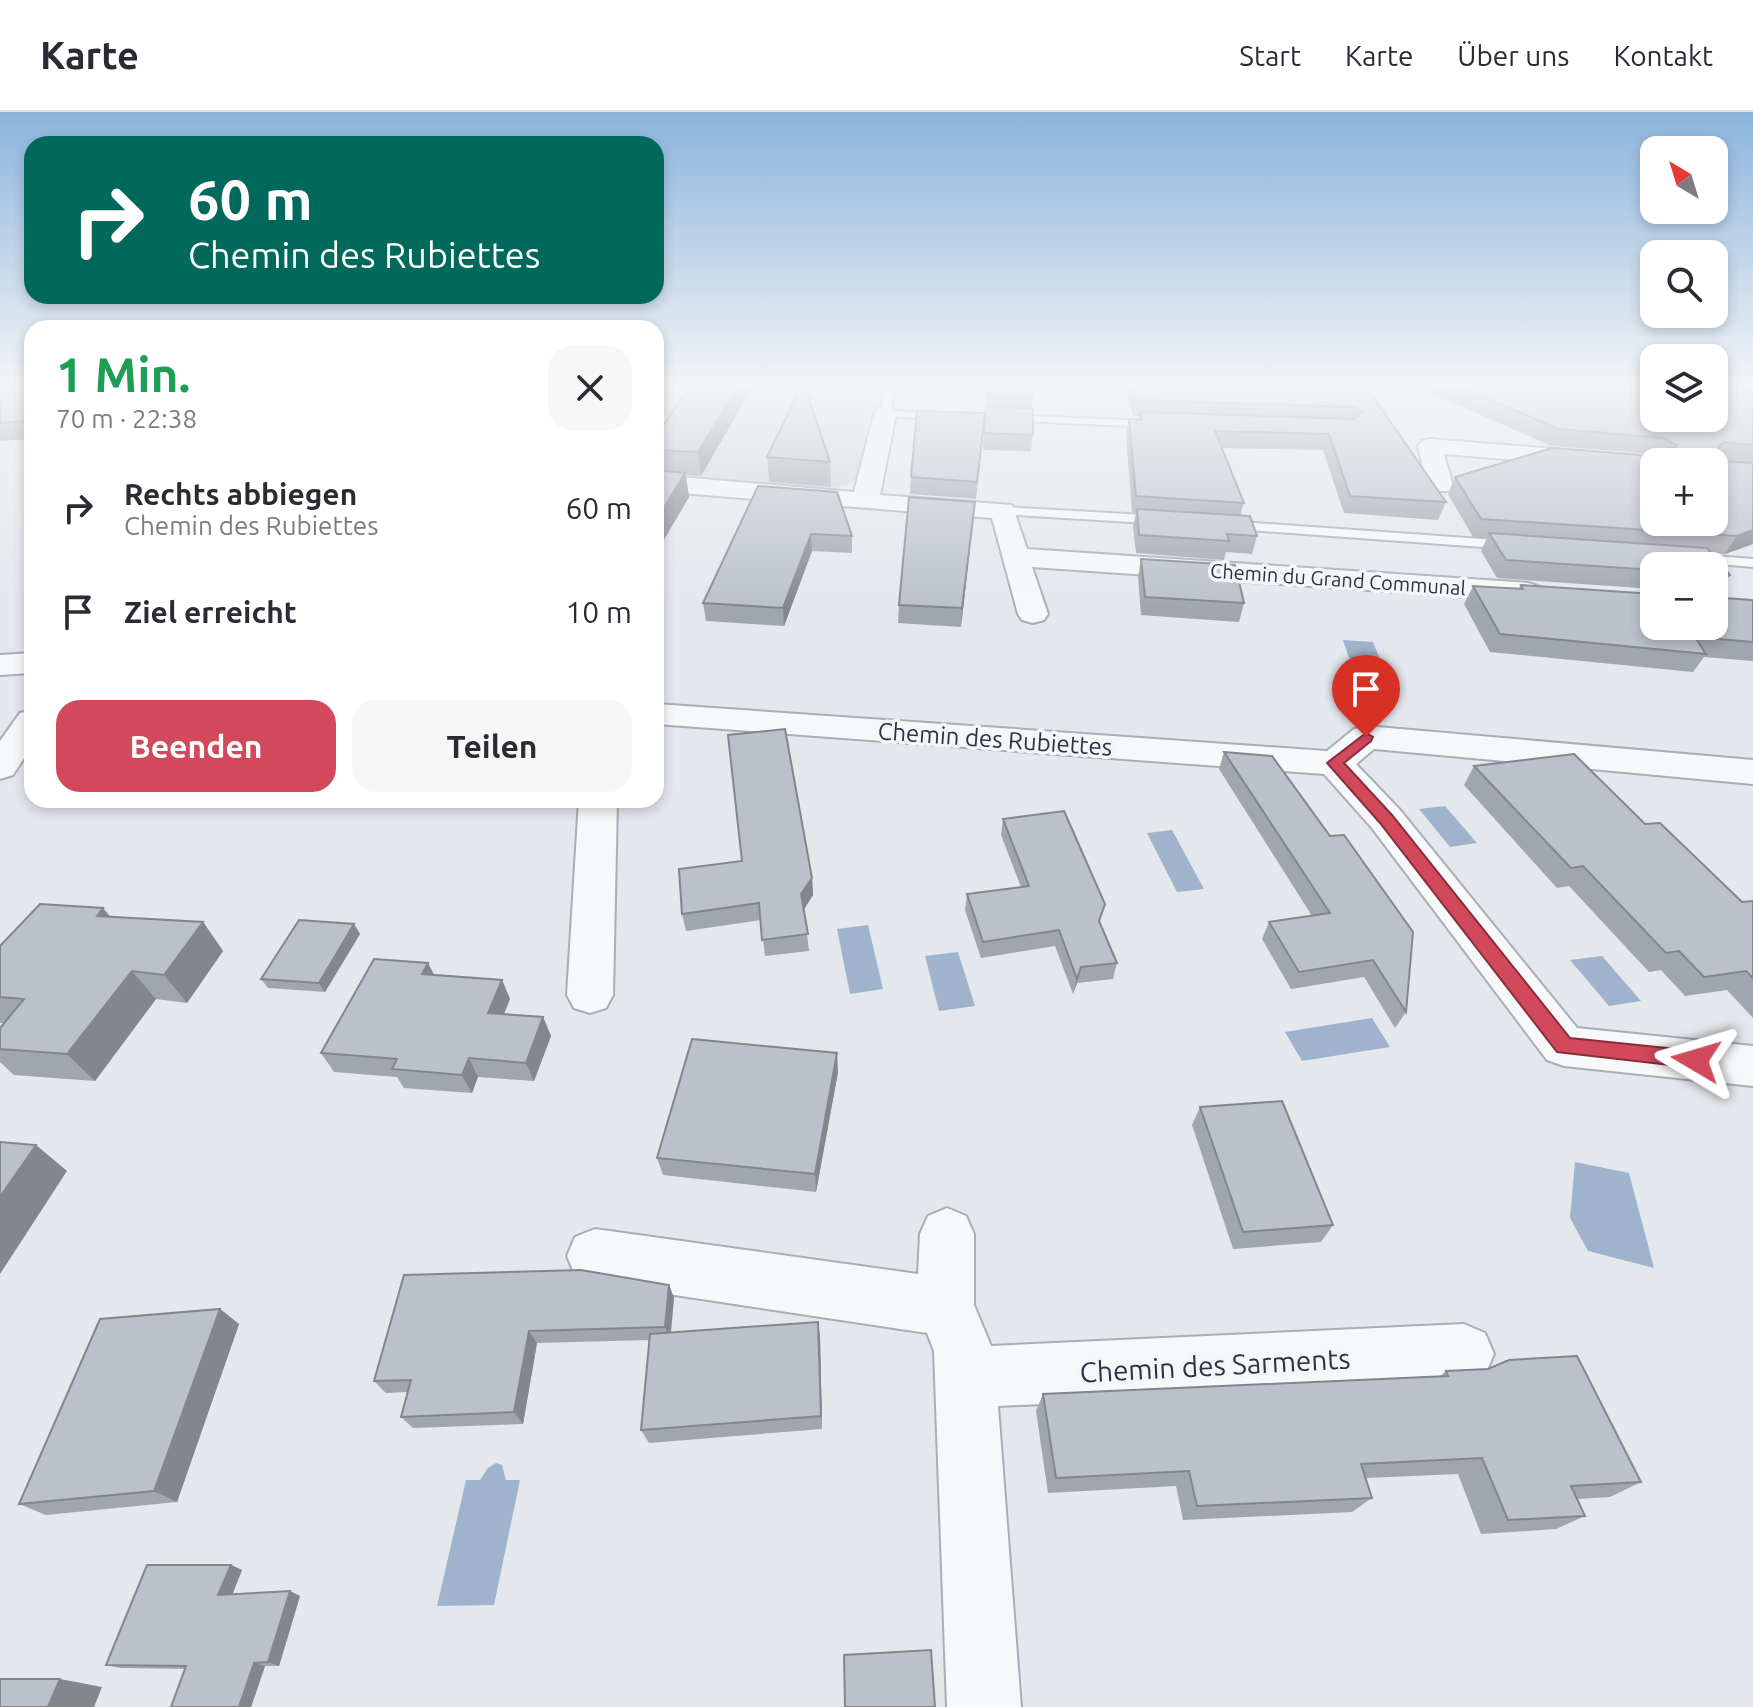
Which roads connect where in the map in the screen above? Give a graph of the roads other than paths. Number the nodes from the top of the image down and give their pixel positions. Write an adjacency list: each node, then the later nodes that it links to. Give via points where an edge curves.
1 (875, 459): 7 (street)
2 (1433, 459): 6 (street)
3 (1597, 459): 4 (street)
4 (1640, 463)
5 (664, 483): 7 (street)
6 (1440, 486)
7 (865, 502): 8 (street)
8 (1003, 511): 9 (lane); 12 (street)
9 (1180, 522)
10 (1211, 524): 11 (lane)
11 (1519, 546)
12 (1015, 557): 15 (street, Chemin du Grand Communal); 16 (street)
13 (1728, 561): 14 (lane)
14 (1753, 563)
15 (1560, 594)
16 (1033, 614)
17 (24, 664): 18 (street)
18 (0, 665)
19 (664, 715): 21 (street, Chemin des Rubiettes)
20 (24, 732): 22 (street)
21 (1335, 763): 23 (street, via 1366,737); 26 (street, via 1386,819 1564,1046)
22 (0, 767)
23 (1753, 772)
24 (598, 808): 25 (street)
25 (590, 995)
26 (1753, 1066)
27 (947, 1234): 29 (street)
28 (595, 1256): 29 (street)
29 (945, 1307): 31 (street, via 964,1351)
30 (1464, 1354): 31 (street, Chemin des Sarments)
31 (966, 1377): 32 (street)
32 (984, 1707)

